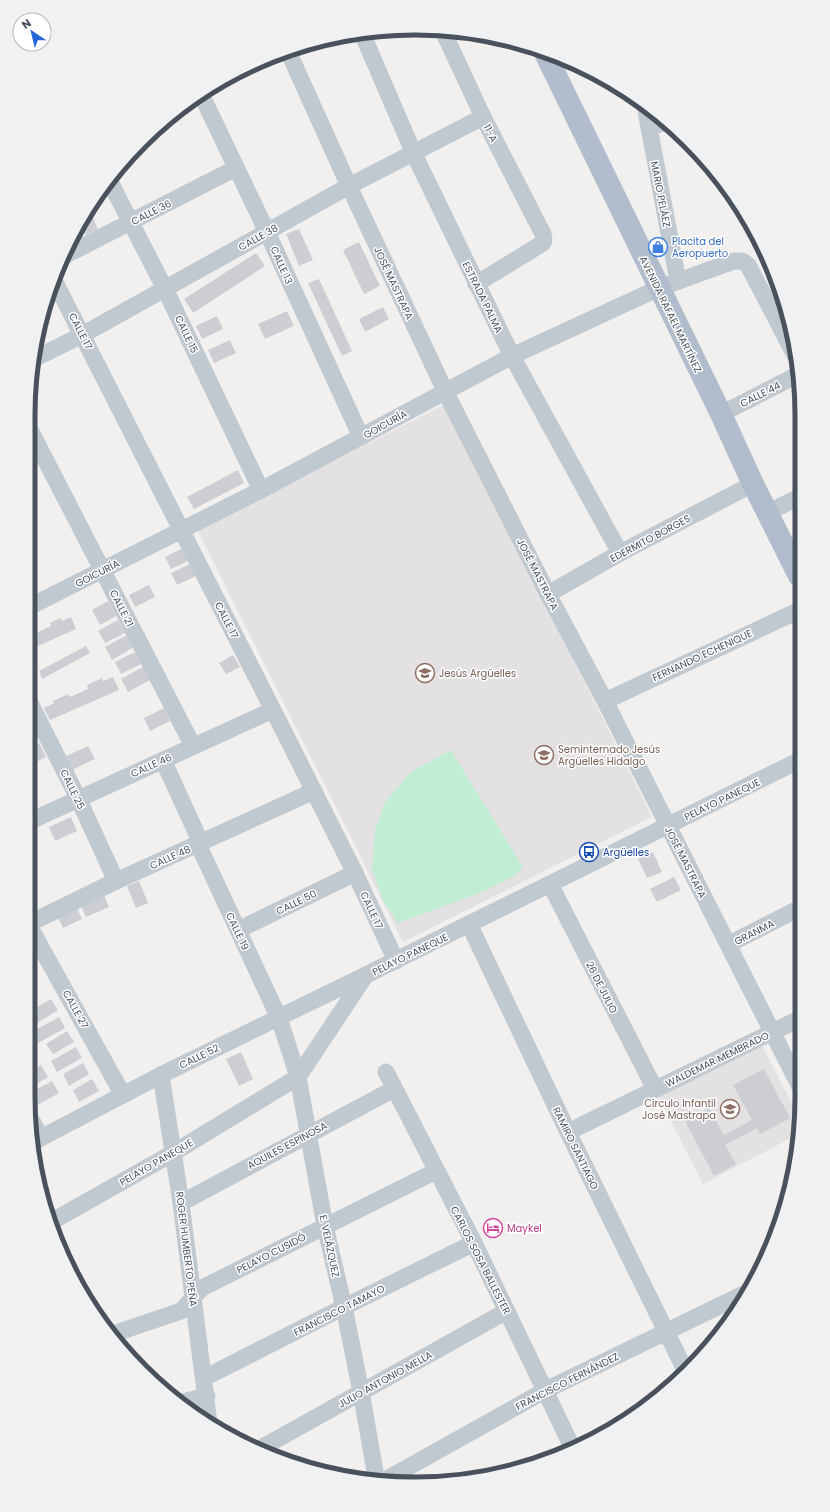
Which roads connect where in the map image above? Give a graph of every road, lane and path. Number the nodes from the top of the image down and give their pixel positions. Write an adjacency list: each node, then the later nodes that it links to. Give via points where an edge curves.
1 (445, 36): 7 (street, 11-A)
2 (364, 38): 10 (street, ESTRADA PALMA)
3 (290, 56): 13 (street, JOSÉ MASTRAPA)
4 (549, 60): 18 (main road, AVENIDA RAFAEL MARTÍNEZ)
5 (204, 99): 11 (street, CALLE 13)
6 (647, 115): 9 (street, MARIO PELÁEZ)
7 (483, 117): 10 (street, CALLE 38); 17 (street, 11-A, via 544,240)
8 (659, 124): 9 (street)
9 (649, 127): 18 (street, MARIO PELÁEZ)
10 (414, 154): 13 (street, CALLE 38); 17 (street, ESTRADA PALMA)
11 (236, 168): 14 (street, CALLE 36); 15 (street, CALLE 13)
12 (112, 186): 14 (street, CALLE 15)
13 (349, 186): 15 (street, CALLE 38); 26 (street, JOSÉ MASTRAPA)
14 (130, 222): 16 (street, CALLE 36); 20 (street, CALLE 15)
15 (267, 232): 20 (street, CALLE 38); 28 (street, CALLE 13)
16 (71, 253)
17 (476, 284): 24 (street, ESTRADA PALMA)
18 (668, 284): 22 (street, GOICURÍA, via 734,261 742,261 748,265); 24 (street, GOICURÍA); 27 (main road, AVENIDA RAFAEL MARTÍNEZ)
19 (57, 287): 21 (street, CALLE 17)
20 (165, 289): 21 (street, CALLE 38); 31 (street, CALLE 15)
21 (82, 335): 23 (street, CALLE 38); 34 (street, CALLE 17)
22 (788, 342)
23 (39, 356)
24 (512, 356): 26 (street, GOICURÍA); 35 (street, ESTRADA PALMA)
25 (793, 377): 27 (street, CALLE 44)
26 (445, 391): 28 (street, GOICURÍA); 38 (street, JOSÉ MASTRAPA)
27 (721, 414): 30 (main road, AVENIDA RAFAEL MARTÍNEZ)
28 (361, 437): 31 (street, GOICURÍA)
29 (35, 440): 37 (street, CALLE 21)
30 (753, 484): 33 (main road, AVENIDA RAFAEL MARTÍNEZ); 35 (street, EDERMITO BORGES)
31 (261, 490): 34 (street, GOICURÍA)
32 (795, 499): 33 (street)
33 (767, 513): 36 (main road, AVENIDA RAFAEL MARTÍNEZ)
34 (181, 530): 37 (street, GOICURÍA); 42 (street, CALLE 17)
35 (620, 553): 38 (street, EDERMITO BORGES)
36 (795, 568)
37 (102, 570): 39 (street, GOICURÍA); 44 (street, CALLE 21)
38 (548, 594): 41 (street, JOSÉ MASTRAPA)
39 (35, 604)
40 (795, 612): 41 (street, FERNANDO ECHENIQUE)
41 (605, 701): 50 (street, JOSÉ MASTRAPA)
42 (273, 710): 44 (street, CALLE 46); 47 (street, CALLE 17)
43 (35, 713): 48 (street, CALLE 25)
44 (193, 746): 45 (street, CALLE 46)
45 (163, 760): 48 (street, CALLE 46); 51 (street, CALLE 19)
46 (795, 762): 50 (street, PELAYO PANEQUE)
47 (314, 791): 51 (street, CALLE 48); 52 (street, CALLE 17)
48 (78, 798): 49 (street, CALLE 46); 53 (street, CALLE 25)
49 (35, 819)
50 (668, 826): 54 (street, PELAYO PANEQUE); 60 (street, JOSÉ MASTRAPA)
51 (199, 844): 53 (street, CALLE 48); 58 (street, CALLE 19)
52 (355, 873): 58 (street, CALLE 50); 61 (street, CALLE 17)
53 (116, 881): 56 (street, CALLE 48)
54 (550, 884): 57 (street, PELAYO PANEQUE); 71 (street, 26 DE JULIO)
55 (795, 911): 60 (street, GRANMA)
56 (35, 921)
57 (469, 924): 61 (street, PELAYO PANEQUE); 73 (street, RAMIRO SANTIAGO)
58 (238, 930): 63 (street, CALLE 19)
59 (35, 937): 72 (street, CALLE 27)
60 (729, 944): 65 (street, JOSÉ MASTRAPA)
61 (396, 961): 62 (street, PELAYO PANEQUE)
62 (366, 976): 63 (street, CALLE 52); 68 (street, PELAYO PANEQUE)
63 (279, 1018): 67 (street, CALLE 52); 68 (street, E. VELÁZQUEZ)
64 (795, 1021): 65 (street, WALDEMAR MEMBRADO)
65 (772, 1032): 69 (street, JOSÉ MASTRAPA); 71 (street, WALDEMAR MEMBRADO)
66 (386, 1072): 70 (street, CARLOS SOSA BALLESTER)
67 (161, 1075): 72 (street, CALLE 52); 76 (street, ROGER HUMBERTO PEÑA)
68 (298, 1077): 74 (street, E. VELÁZQUEZ); 76 (street, PELAYO PANEQUE)
69 (795, 1077)
70 (394, 1089): 74 (street, AQUILES ESPINOSA); 77 (street, CARLOS SOSA BALLESTER)
71 (655, 1089): 73 (street, WALDEMAR MEMBRADO)
72 (123, 1095): 75 (street, CALLE 52)
73 (568, 1132): 86 (street, RAMIRO SANTIAGO)
74 (308, 1134): 78 (street, AQUILES ESPINOSA); 80 (street, E. VELÁZQUEZ)
75 (38, 1139)
76 (173, 1153): 78 (street, ROGER HUMBERTO PEÑA); 79 (street, PELAYO PANEQUE)
77 (436, 1171): 80 (street, PELAYO CUSIDÓ); 81 (street, CARLOS SOSA BALLESTER)
78 (181, 1203): 83 (street, ROGER HUMBERTO PEÑA)
79 (55, 1220)
80 (325, 1226): 83 (street, PELAYO CUSIDÓ, via 202,1288); 84 (street, E. VELÁZQUEZ)
81 (474, 1243): 84 (street, FRANCISCO TAMAYO); 85 (street, CARLOS SOSA BALLESTER)
82 (738, 1297): 86 (street, FRANCISCO FERNÁNDEZ)
83 (193, 1298): 87 (street, PELAYO CUSIDÓ, via 181,1311); 89 (street, ROGER HUMBERTO PEÑA)
84 (344, 1306): 89 (street, FRANCISCO TAMAYO); 91 (street, E. VELÁZQUEZ)
85 (507, 1311): 90 (street, CARLOS SOSA BALLESTER); 91 (street, JULIO ANTONIO MELLA)
86 (667, 1331): 88 (street, RAMIRO SANTIAGO); 90 (street, FRANCISCO FERNÁNDEZ)
87 (117, 1333)
88 (683, 1367)
89 (204, 1378): 92 (street, ROGER HUMBERTO PEÑA)
90 (546, 1390): 95 (street, CARLOS SOSA BALLESTER); 98 (street, FRANCISCO FERNÁNDEZ)
91 (361, 1392): 96 (street, JULIO ANTONIO MELLA); 97 (street, E. VELÁZQUEZ)
92 (207, 1396): 93 (street); 94 (street, ROGER HUMBERTO PEÑA)
93 (188, 1401)
94 (208, 1416)
95 (571, 1443)
96 (266, 1446)
97 (376, 1475)
98 (392, 1476)

